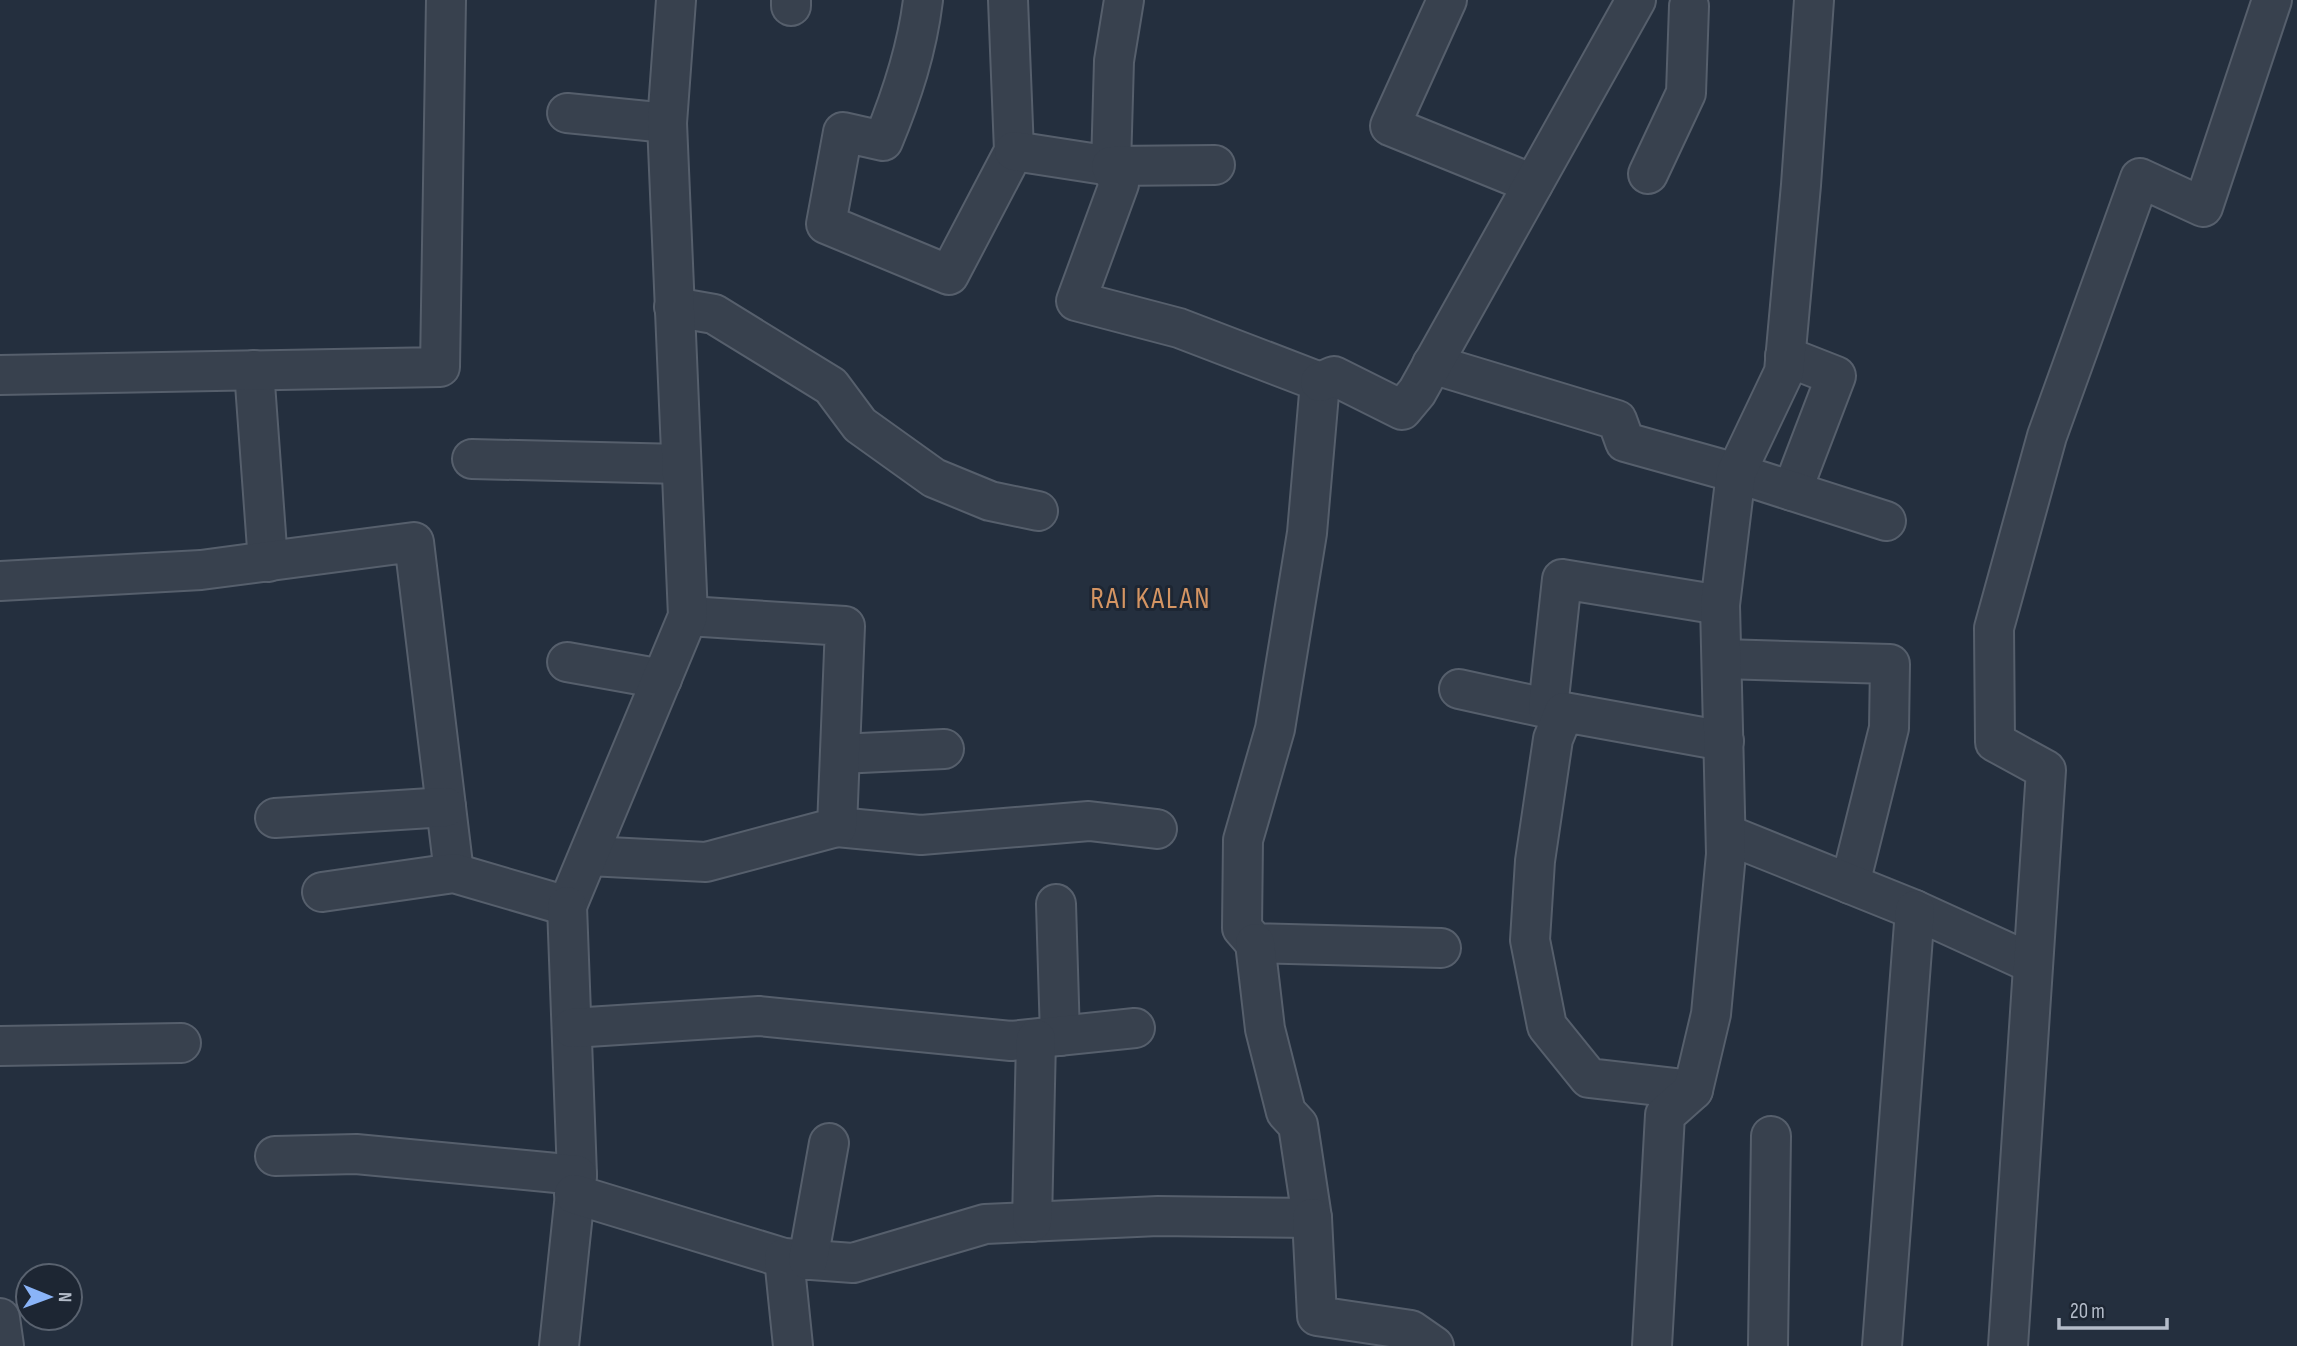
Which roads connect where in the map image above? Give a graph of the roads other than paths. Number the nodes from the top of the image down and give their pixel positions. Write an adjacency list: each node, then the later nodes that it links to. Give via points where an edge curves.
1 (446, 0): 21 (street, via 440,367)
2 (677, 0): 12 (street)
3 (923, 0): 13 (street, via 919,34 902,94 883,141 843,132 826,224 949,275)
4 (1008, 0): 13 (street)
5 (1124, 0): 15 (street, via 1114,61)
6 (1447, 0): 17 (street, via 1390,126)
7 (1639, 0): 10 (street, via 1680,10); 17 (street)
8 (1814, 0): 19 (street)
9 (2272, 0): 56 (street, via 2203,208 2140,178 2047,436 1994,628 1995,742 2046,770)
10 (1696, 3): 16 (street, via 1686,93)
11 (567, 113): 12 (street)
12 (667, 122): 18 (street)
13 (1014, 152): 15 (street)
14 (1215, 165): 15 (street)
15 (1111, 166): 23 (street, via 1119,184 1076,301 1178,328)
16 (1648, 174)
17 (1533, 184): 20 (street)
18 (674, 307): 25 (street); 28 (street, via 714,314 831,386 860,425 934,478 990,501)
19 (1785, 356): 26 (street, via 1784,372); 27 (street, via 1836,376)
20 (1432, 364): 23 (street, via 1402,410 1334,376); 26 (street, via 1617,420 1625,442)
21 (254, 370): 22 (street); 30 (street)
22 (0, 375)
23 (1320, 382): 54 (street, via 1307,533 1275,729 1243,840 1242,928)
24 (472, 459): 25 (street)
25 (681, 464): 33 (street)
26 (1736, 473): 27 (street); 32 (street)
27 (1792, 491): 29 (street)
28 (1038, 511)
29 (1886, 521)
30 (268, 562): 31 (street); 42 (street, via 414,542)
31 (0, 581)
32 (1720, 605): 34 (street); 38 (street, via 1562,579)
33 (688, 616): 36 (street); 41 (street, via 845,626)
34 (1723, 659): 39 (street); 49 (street, via 1890,664 1889,728)
35 (567, 662): 36 (street)
36 (662, 679): 47 (street)
37 (1459, 689): 38 (street)
38 (1556, 710): 39 (street); 62 (street, via 1535,861 1530,940 1547,1026 1589,1078)
39 (1724, 741): 46 (street)
40 (944, 749): 41 (street)
41 (840, 754): 44 (street)
42 (446, 807): 43 (street); 48 (street)
43 (275, 818)
44 (837, 827): 45 (street, via 921,835 1089,821); 47 (street, via 706,862)
45 (1157, 829)
46 (1726, 834): 49 (street); 62 (street, via 1711,1014)
47 (589, 856): 52 (street)
48 (454, 873): 50 (street); 52 (street)
49 (1850, 884): 53 (street)
50 (322, 892)
51 (1056, 904): 59 (street)
52 (567, 906): 57 (street)
53 (1915, 910): 56 (street); 77 (street)
54 (1255, 943): 55 (street); 67 (street, via 1265,1029 1286,1112 1298,1125)
55 (1441, 948)
56 (2033, 964): 78 (street)
57 (572, 1028): 59 (street, via 759,1016 1012,1041); 66 (street)
58 (1135, 1028): 59 (street)
59 (1048, 1037): 68 (street)
60 (181, 1043): 61 (street)
61 (0, 1046)
62 (1693, 1090): 75 (street, via 1665,1115)
63 (1771, 1136): 76 (street)
64 (829, 1143): 69 (street)
65 (275, 1156): 66 (street, via 356,1154)
66 (575, 1185): 69 (street); 72 (street)
67 (1312, 1218): 68 (street, via 1158,1216); 74 (street, via 1317,1316 1411,1330)
68 (1032, 1222): 69 (street, via 985,1224 853,1263)
69 (796, 1259): 73 (street)
70 (0, 1318): 71 (street)
71 (4, 1346)
72 (559, 1346)
73 (793, 1346)
74 (1434, 1346)
75 (1652, 1346)
76 (1768, 1346)
77 (1882, 1346)
78 (2008, 1346)

